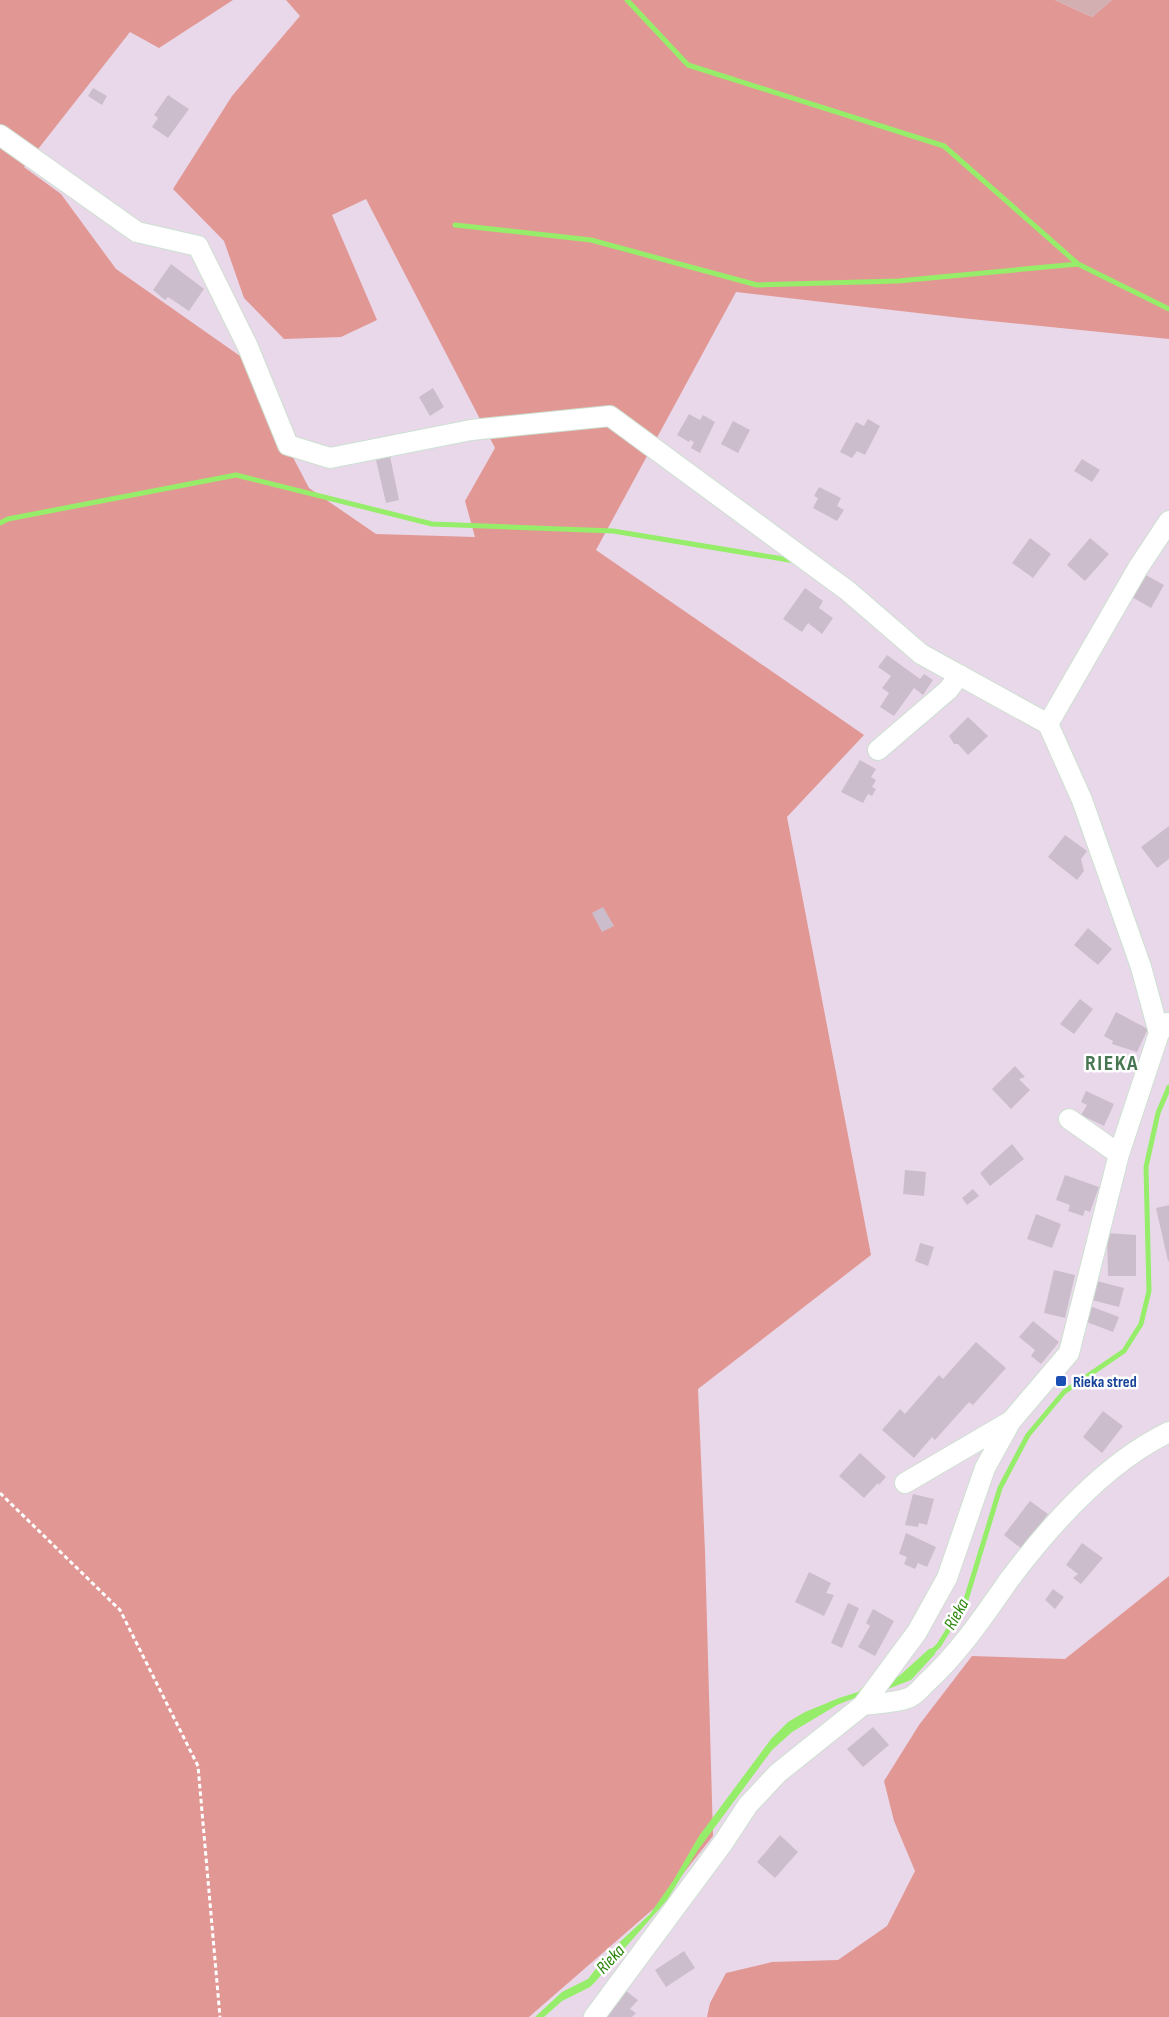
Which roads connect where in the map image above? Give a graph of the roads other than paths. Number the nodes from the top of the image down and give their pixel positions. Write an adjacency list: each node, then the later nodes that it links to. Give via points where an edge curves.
1 (0, 135): 3 (street, via 137,232 198,246 248,347 288,445 330,458 471,430 610,416 848,591 921,654)
2 (1169, 521): 4 (street)
3 (960, 675): 4 (street); 5 (street)
4 (1048, 724): 6 (street, via 1082,800)
5 (878, 750)
6 (1164, 1027): 8 (street)
7 (1069, 1119): 8 (street)
8 (1119, 1154): 9 (street, via 1069,1353)
9 (1011, 1421): 11 (street); 12 (street, via 985,1468 947,1578 917,1632)
10 (1169, 1432): 12 (street, via 1111,1470 1080,1497 1010,1580 971,1635 910,1698)
11 (905, 1483)
12 (864, 1703): 13 (street, via 778,1773 748,1805)
13 (594, 2017)

